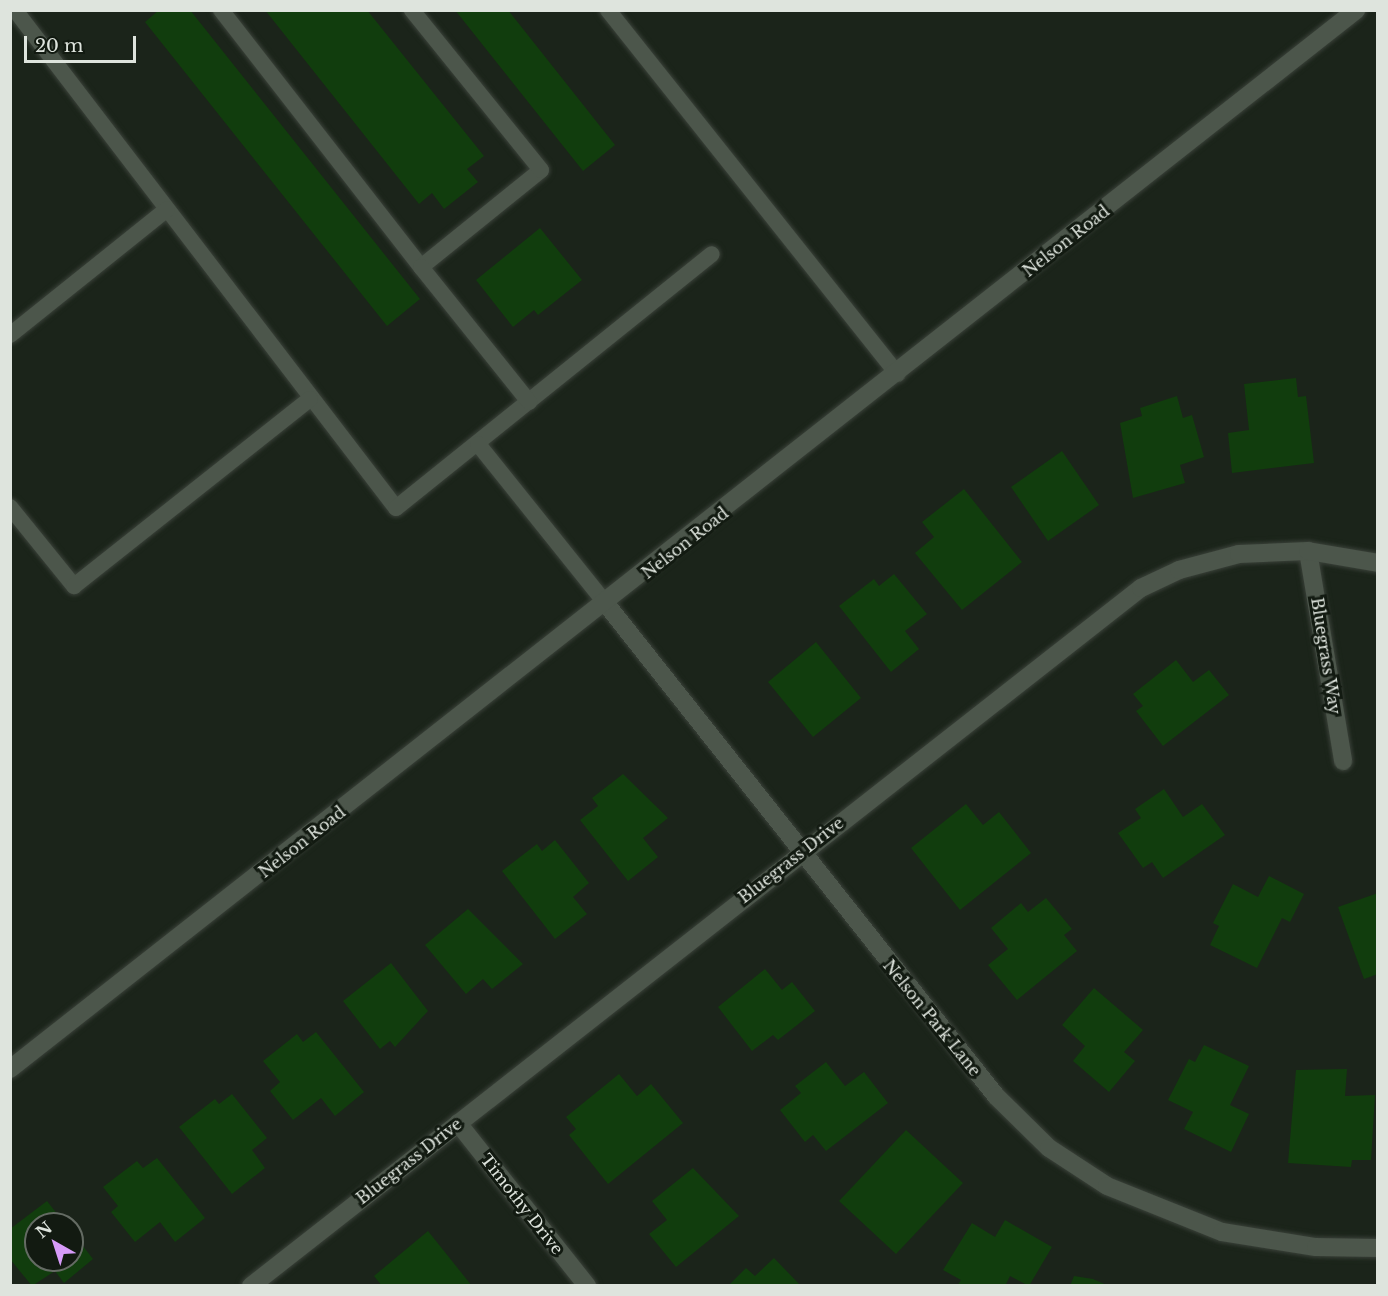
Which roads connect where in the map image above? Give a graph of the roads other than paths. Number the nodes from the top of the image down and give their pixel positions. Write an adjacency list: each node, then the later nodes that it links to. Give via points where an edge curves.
1 (15, 10): 6 (lane)
2 (221, 10): 8 (lane)
3 (412, 10): 8 (lane, via 542,170)
4 (608, 10): 10 (lane)
5 (1356, 10): 10 (street, Nelson Road)
6 (167, 209): 9 (lane); 11 (lane)
7 (712, 254): 12 (lane)
8 (421, 267): 12 (lane)
9 (10, 334)
10 (898, 374): 17 (street, Nelson Road)
11 (310, 399): 13 (lane, via 396,508); 14 (lane, via 74,586)
12 (529, 402): 13 (lane)
13 (478, 444): 17 (lane)
14 (10, 507)
15 (1308, 551): 16 (street, Bluegrass Drive); 18 (street, Bluegrass Way); 19 (street, Bluegrass Drive, via 1217,559 1141,588)
16 (1377, 563)
17 (607, 605): 19 (street, Nelson Park Lane); 20 (street, Nelson Road)
18 (1343, 761)
19 (800, 854): 21 (street, Bluegrass Drive); 22 (street, Nelson Park Lane, via 996,1096 1068,1163 1132,1198 1222,1232 1316,1247)
20 (10, 1069)
21 (458, 1123): 23 (street, Bluegrass Drive); 24 (street, Timothy Drive)
22 (1377, 1248)
23 (251, 1286)
24 (586, 1286)

